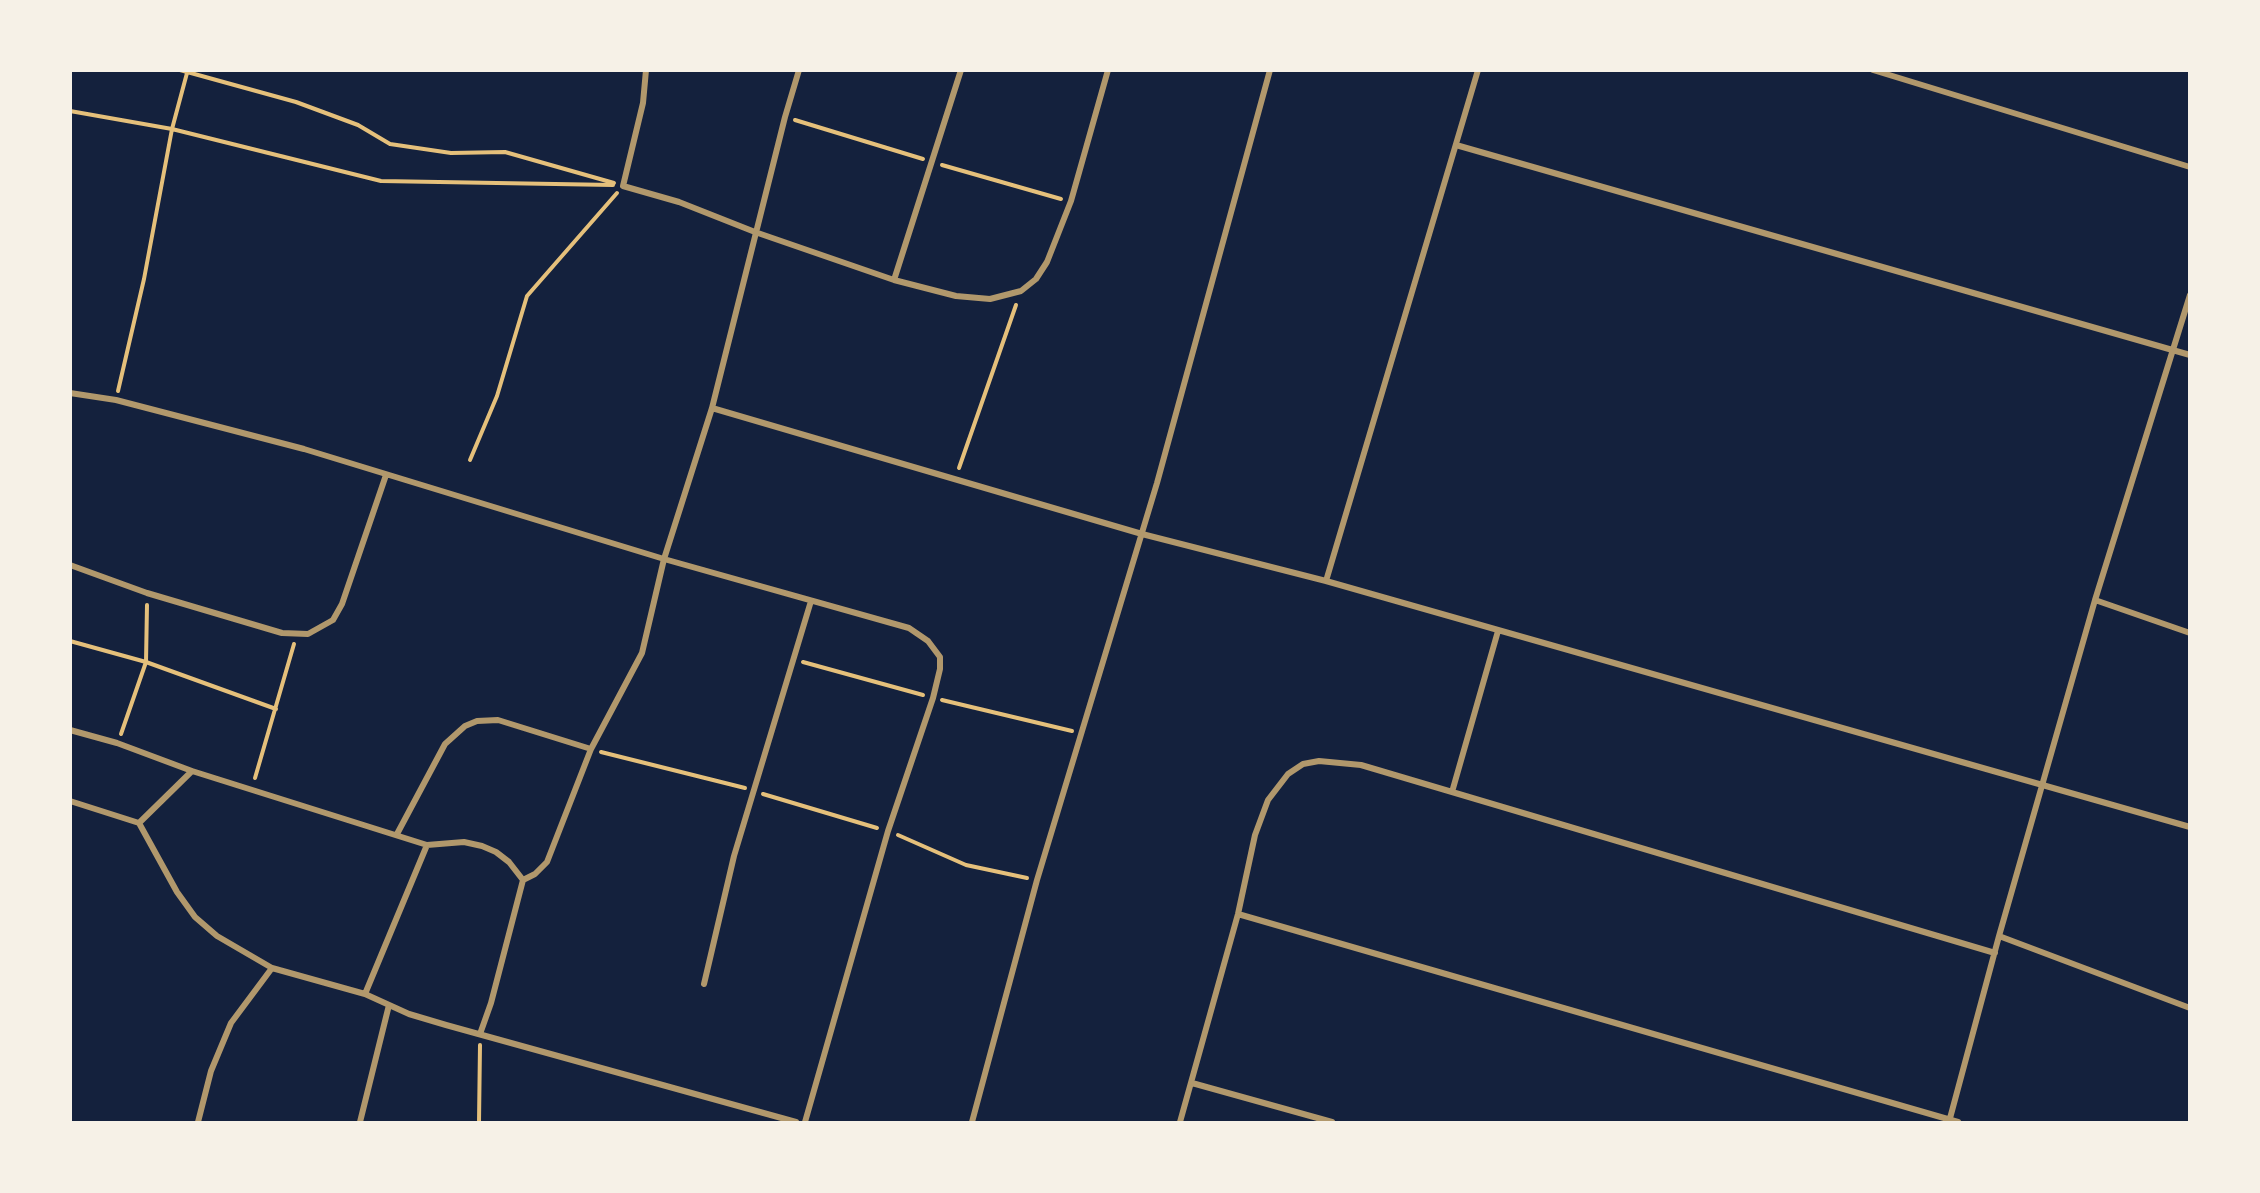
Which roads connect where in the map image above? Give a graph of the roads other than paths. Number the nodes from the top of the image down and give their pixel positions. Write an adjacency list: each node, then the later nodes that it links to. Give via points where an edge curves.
1 (646, 70): 10 (street, via 643,103 623,186 679,202)
2 (799, 70): 10 (street)
3 (961, 70): 11 (street)
4 (1108, 70): 11 (street, via 1060,235 1036,279 1021,291 990,298 970,298)
5 (1269, 70): 18 (street)
6 (1478, 70): 8 (street)
7 (1873, 70): 9 (street)
8 (1456, 145): 13 (street); 21 (street)
9 (2190, 167)
10 (755, 232): 11 (street); 16 (street)
11 (894, 280)
12 (2190, 295): 13 (street)
13 (2174, 350): 14 (street); 22 (street)
14 (2190, 355)
15 (70, 393): 17 (street, via 116,400 304,449)
16 (712, 408): 18 (street); 19 (street)
17 (386, 475): 19 (street); 20 (street, via 342,604 333,620 320,629 297,635 282,633)
18 (1142, 534): 21 (street); 52 (street, via 1037,880)
19 (664, 559): 23 (street); 27 (street, via 642,653)
20 (70, 566)
21 (1326, 580): 24 (street)
22 (2095, 600): 25 (street); 29 (street)
23 (811, 601): 41 (street, via 734,856); 51 (street, via 909,628 928,640 940,657 940,669 888,831)
24 (1498, 632): 29 (street); 30 (street)
25 (2190, 633)
26 (70, 730): 28 (street)
27 (591, 749): 34 (street, via 498,720 465,726 445,744); 36 (street, via 547,862)
28 (192, 771): 32 (street); 34 (street)
29 (2044, 787): 33 (street); 38 (street)
30 (1452, 792): 37 (street, via 1361,765 1319,761 1302,764 1288,774 1268,800 1255,835); 39 (street)
31 (70, 801): 32 (street)
32 (140, 823): 40 (street, via 195,917 217,936)
33 (2190, 827)
34 (397, 834): 35 (street)
35 (427, 845): 36 (street, via 482,846 509,862); 42 (street)
36 (523, 880): 45 (street)
37 (1238, 914): 46 (street); 47 (street)
38 (1999, 936): 39 (street); 44 (street)
39 (1995, 953): 47 (street)
40 (272, 968): 42 (street); 48 (street, via 231,1023 211,1071)
41 (704, 984)
42 (365, 994): 43 (street)
43 (389, 1005): 45 (street); 49 (street)
44 (2190, 1008)
45 (480, 1034): 50 (street)
46 (1192, 1083): 53 (street); 54 (street)
47 (1949, 1121): 55 (street)
48 (198, 1122)
49 (360, 1122)
50 (796, 1122)
51 (805, 1122)
52 (972, 1122)
53 (1180, 1122)
54 (1332, 1122)
55 (1958, 1122)

